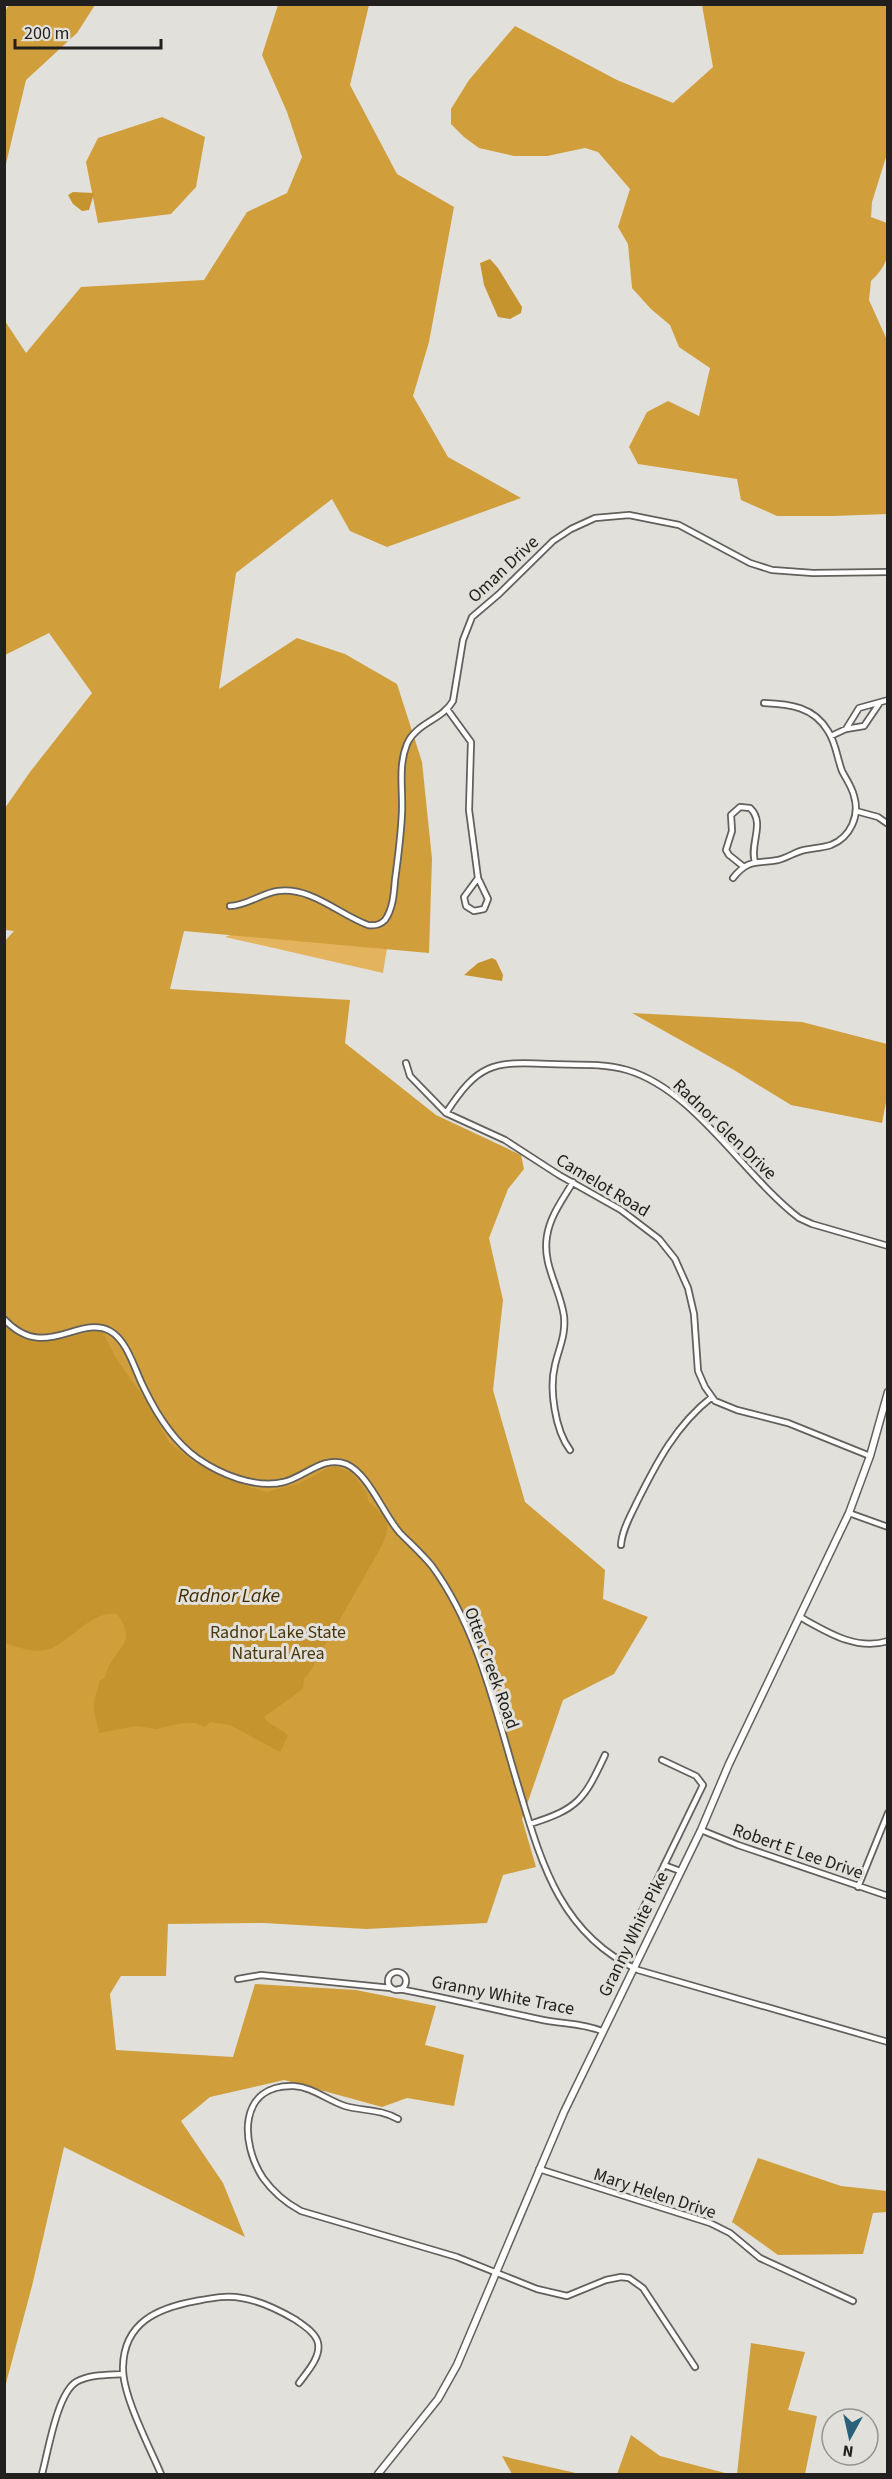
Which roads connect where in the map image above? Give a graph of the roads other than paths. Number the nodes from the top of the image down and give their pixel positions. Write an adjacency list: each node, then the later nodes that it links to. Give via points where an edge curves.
1 (888, 572): 5 (street, Oman Drive, via 772,570 746,561 679,525 629,515 595,518 559,536 474,614 463,640 455,699)
2 (888, 700): 4 (street)
3 (764, 703): 7 (street, via 805,710)
4 (879, 704): 6 (street, via 860,708); 6 (street, via 867,724)
5 (447, 709): 12 (street, via 472,745 468,804); 14 (street, via 417,730 406,746 394,886 383,922 368,925 311,896 290,891 272,892)
6 (846, 729): 7 (street)
7 (831, 736): 8 (street, via 854,794)
8 (856, 811): 9 (street); 10 (street, via 848,833 834,844 802,850 778,860)
9 (888, 824)
10 (755, 862): 11 (street); 11 (street, via 752,850 757,835 756,816 750,808 740,807 731,815 732,831 726,850)
11 (744, 867): 13 (street)
12 (478, 878): 12 (street, via 488,901 484,909 474,911 466,906 464,897)
13 (733, 878)
14 (230, 906)
15 (406, 1063): 16 (street, Camelot Road, via 410,1076)
16 (446, 1113): 17 (street, Camelot Road, via 502,1138); 18 (street, Radnor Glen Drive, via 472,1079 504,1063 626,1070 650,1079 676,1096 802,1220)
17 (573, 1182): 21 (street, Camelot Road, via 644,1226 675,1259 692,1302 698,1371); 22 (street, via 552,1220 546,1246 548,1267 564,1315 564,1336 554,1383 561,1432)
18 (888, 1246)
19 (4, 1319): 32 (street, Otter Creek Road, via 23,1333 38,1337 58,1337 94,1327 115,1334 174,1436 199,1459 231,1475 272,1484 286,1482 329,1462 355,1470 398,1531 432,1567 461,1616 480,1661)
20 (888, 1392): 23 (main road, Granny White Pike)
21 (712, 1397): 23 (street, via 731,1408 780,1420); 26 (street, via 683,1424 666,1447 634,1509)
22 (570, 1450)
23 (870, 1456): 24 (main road, Granny White Pike)
24 (849, 1513): 25 (street); 27 (main road, Granny White Pike)
25 (888, 1527)
26 (621, 1545)
27 (800, 1617): 28 (street, via 847,1640 868,1644); 33 (main road, Granny White Pike)
28 (888, 1641)
29 (604, 1755): 32 (street, via 590,1786 576,1804)
30 (662, 1760): 34 (street, via 696,1776 703,1785)
31 (888, 1813): 36 (street)
32 (530, 1824): 39 (street, Otter Creek Road, via 547,1875 565,1907 595,1941)
33 (700, 1830): 35 (main road, Granny White Pike); 36 (street, Robert E Lee Drive)
34 (664, 1865): 35 (street); 38 (street)
35 (680, 1871): 39 (main road, Granny White Pike)
36 (858, 1887): 37 (street, Robert E Lee Drive)
37 (888, 1896)
38 (638, 1920)
39 (633, 1968): 43 (main road, Granny White Pike); 44 (street, Otter Creek Road)
40 (238, 1979): 41 (street, via 261,1975)
41 (391, 1988): 42 (street); 42 (street, via 390,1976 399,1973 405,1981)
42 (399, 1989): 43 (street, Granny White Trace)
43 (602, 2031): 46 (main road, Granny White Pike)
44 (888, 2042)
45 (398, 2119): 47 (street, via 345,2106 312,2090 291,2086 257,2098 248,2124 252,2153 261,2173 275,2192 294,2207)
46 (539, 2169): 47 (main road, Granny White Pike); 48 (street, Mary Helen Drive, via 710,2223 730,2233 760,2258)
47 (495, 2270): 49 (street, via 537,2289 567,2296 606,2280 629,2278 643,2288); 54 (main road, Granny White Pike, via 449,2380)
48 (854, 2301)
49 (695, 2367)
50 (123, 2374): 51 (street, via 129,2339 150,2315 176,2305 231,2297 267,2305 300,2323 314,2336 318,2344 316,2356); 52 (street, via 90,2377 69,2388); 53 (street)
51 (299, 2383)
52 (42, 2475)
53 (161, 2475)
54 (378, 2475)

